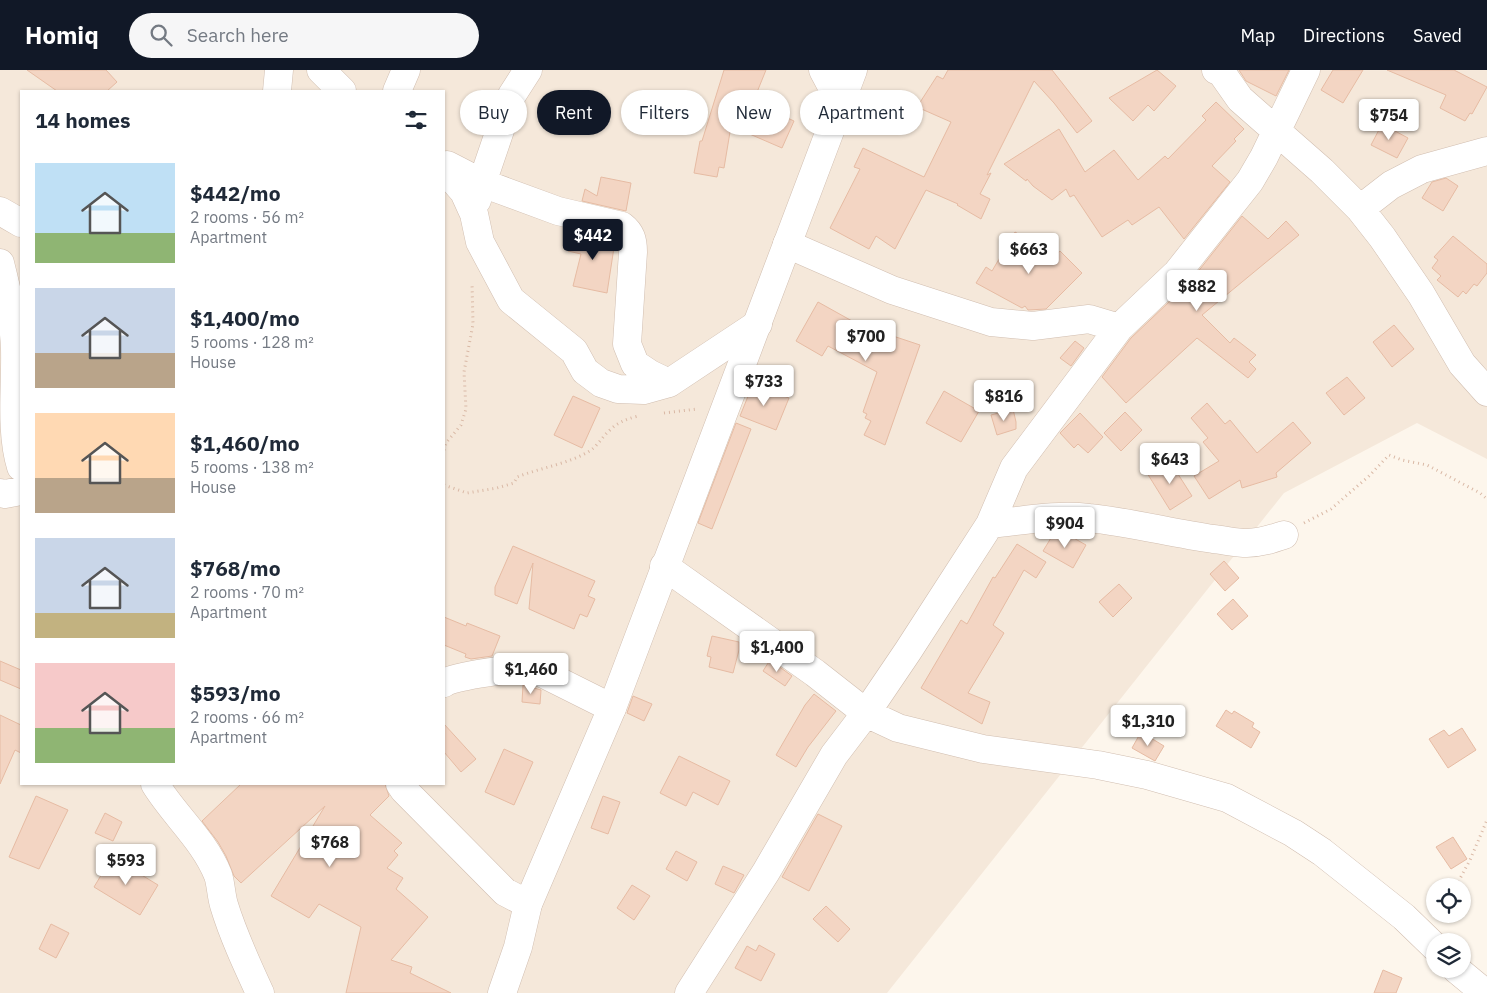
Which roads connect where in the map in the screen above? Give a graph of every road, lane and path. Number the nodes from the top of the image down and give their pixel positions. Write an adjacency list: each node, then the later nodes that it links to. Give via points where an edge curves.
1 (279, 70): 9 (street)
2 (321, 70): 10 (street)
3 (406, 70): 11 (street)
4 (528, 70): 19 (street, via 512,96)
5 (823, 70): 12 (street)
6 (853, 70): 13 (street)
7 (1216, 70): 14 (street, via 1221,72 1240,99)
8 (1306, 70): 14 (street)
9 (277, 90)
10 (341, 90)
11 (397, 90)
12 (834, 90)
13 (845, 90)
14 (1277, 130): 20 (street); 28 (street, via 1250,181 1215,227 1177,273)
15 (828, 135): 24 (street)
16 (1487, 151): 20 (street, via 1422,169 1391,185)
17 (445, 164): 19 (street)
18 (445, 170): 22 (street, via 464,192)
19 (482, 183): 22 (street); 29 (street, via 558,211 622,226 630,232 634,252 627,344 635,364)
20 (1360, 209): 30 (street, via 1421,294 1462,364)
21 (0, 212): 23 (street)
22 (474, 214): 29 (street, via 480,242 511,300 574,351 585,371 601,383 618,389 644,390)
23 (20, 222)
24 (787, 244): 27 (street); 28 (street, via 892,290 991,322 1033,326 1089,319)
25 (0, 263): 35 (street, via 9,298 14,348 14,416)
26 (472, 280): 34 (path, via 473,324 464,372 466,408 461,425)
27 (758, 324): 29 (street); 31 (street)
28 (1119, 328): 38 (street, via 1014,468)
29 (669, 383)
30 (1487, 392)
31 (724, 408): 32 (path); 40 (street)
32 (659, 413)
33 (640, 415): 36 (path, via 623,420 592,450 517,477 514,482 467,493)
34 (445, 446)
35 (20, 464)
36 (445, 485)
37 (1487, 499): 39 (path, via 1427,465 1389,455 1331,509)
38 (990, 524): 39 (street, via 1044,517 1086,517 1246,543 1263,542); 43 (street)
39 (1284, 535)
40 (664, 566): 42 (street); 43 (street)
41 (445, 682): 42 (street, via 516,669 530,670)
42 (612, 708): 48 (street)
43 (866, 713): 49 (street, via 898,728 983,749 1147,774 1227,798 1322,852); 53 (street, via 834,755 766,872)
44 (156, 785): 51 (street, via 205,849 218,876 223,904 244,960)
45 (401, 785): 48 (street, via 505,892)
46 (1487, 820): 47 (path)
47 (1460, 878)
48 (528, 904): 52 (street, via 518,948)
49 (1426, 938)
50 (1467, 978): 54 (street)
51 (260, 993)
52 (502, 993)
53 (689, 993)
54 (1485, 993)

